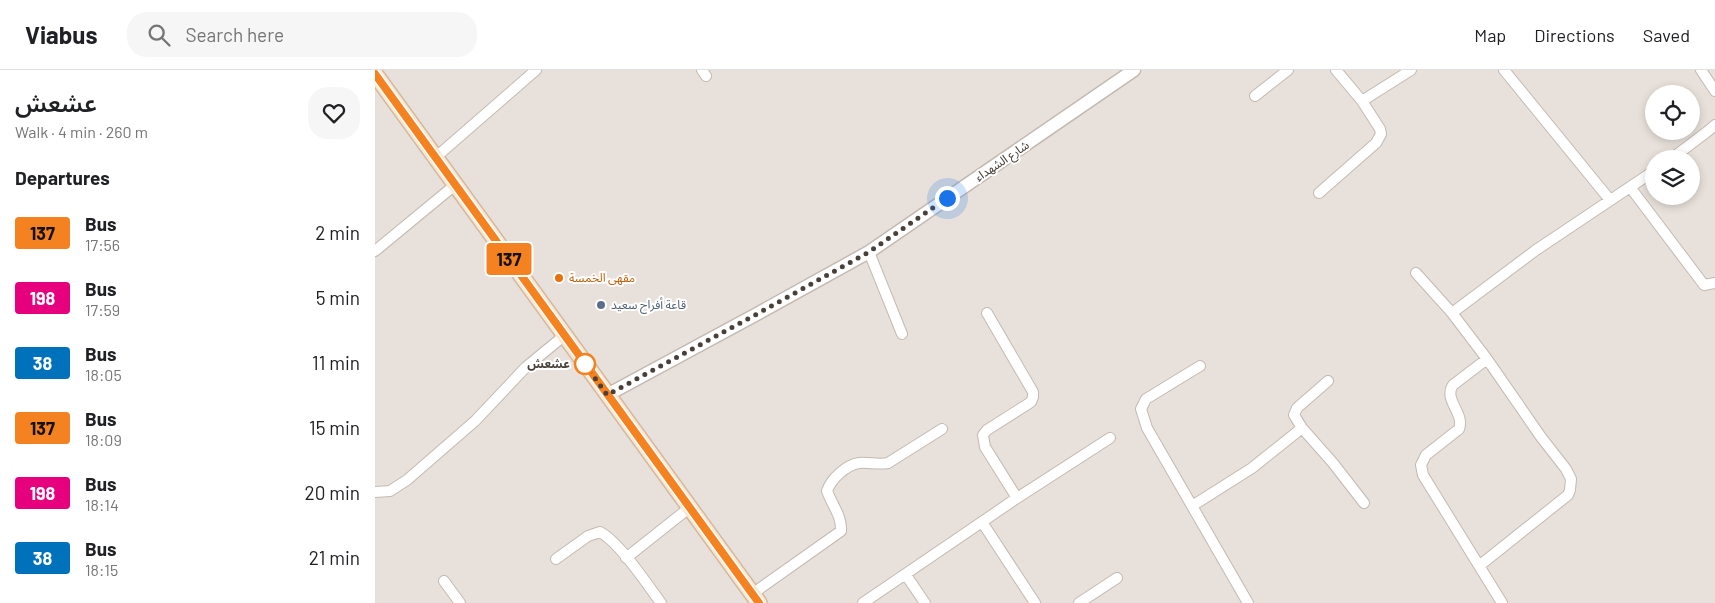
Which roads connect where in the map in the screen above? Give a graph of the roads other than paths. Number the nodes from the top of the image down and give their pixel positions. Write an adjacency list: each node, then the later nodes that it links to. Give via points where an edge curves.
1 (536, 70): 14 (street)
2 (1134, 70): 21 (street, شارع الشهداء)
3 (1288, 70): 10 (street)
4 (1336, 70): 11 (street)
5 (1411, 70): 11 (street)
6 (1504, 70): 19 (street)
7 (1701, 70): 9 (street)
8 (375, 74): 14 (main road)
9 (1715, 91)
10 (1255, 96)
11 (1362, 100): 18 (street, via 1380,129 1380,139)
12 (1715, 124): 13 (street)
13 (1683, 150)
14 (436, 158): 16 (main road)
15 (1645, 177): 17 (street)
16 (455, 185): 20 (street); 27 (main road)
17 (1630, 187): 19 (street); 23 (street, via 1704,285)
18 (1319, 192)
19 (1609, 200): 25 (street)
20 (375, 251)
21 (869, 252): 26 (street); 31 (street, شارع الشهداء)
22 (1416, 273): 25 (street)
23 (1715, 282)
24 (987, 313): 36 (street, via 1033,392 1031,402 983,435 985,447)
25 (1452, 313): 28 (street)
26 (902, 334)
27 (565, 335): 31 (main road); 35 (street, via 526,367 475,421 407,480 390,491)
28 (1487, 359): 43 (street, via 1453,385 1451,399 1460,419 1459,428 1426,455 1421,465 1423,475); 43 (street, via 1566,469 1571,485 1567,495)
29 (1200, 366): 38 (street, via 1146,399 1141,409 1147,428)
30 (1328, 381): 32 (street, via 1297,408 1295,419)
31 (607, 395): 39 (main road)
32 (1302, 428): 37 (street); 38 (street, via 1252,468)
33 (942, 429): 47 (street, via 887,463 859,463 833,478 827,491 839,515 841,532)
34 (1110, 438): 36 (street)
35 (375, 492)
36 (1017, 498): 40 (street)
37 (1364, 503)
38 (1192, 506): 54 (street)
39 (689, 508): 41 (street); 47 (main road)
40 (982, 522): 44 (street); 52 (street)
41 (626, 558): 42 (street, via 607,535 600,532 588,536); 49 (street)
42 (556, 559)
43 (1479, 566): 55 (street)
44 (906, 574): 50 (street); 51 (street)
45 (1117, 578): 53 (street)
46 (444, 581): 48 (street)
47 (755, 599)
48 (460, 603)
49 (661, 603)
50 (863, 603)
51 (925, 603)
52 (1035, 603)
53 (1079, 603)
54 (1249, 603)
55 (1502, 603)

